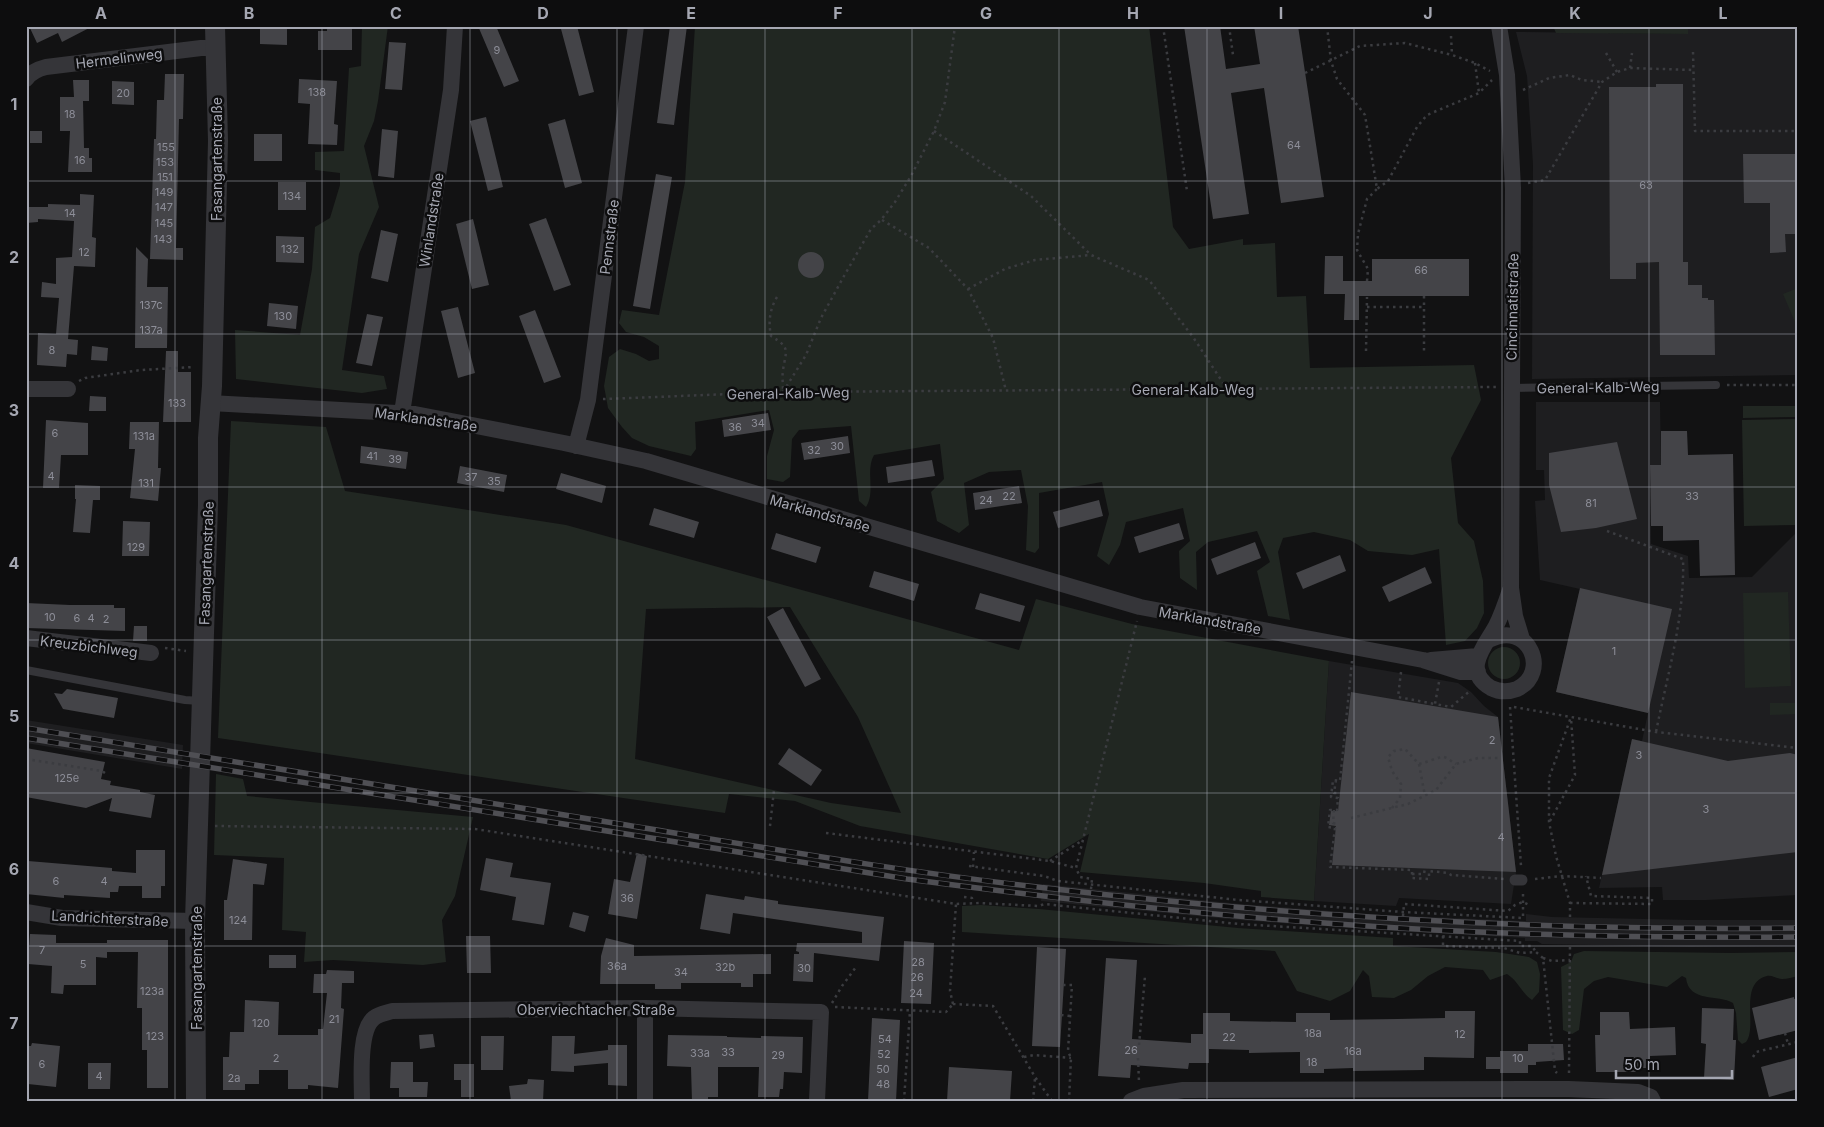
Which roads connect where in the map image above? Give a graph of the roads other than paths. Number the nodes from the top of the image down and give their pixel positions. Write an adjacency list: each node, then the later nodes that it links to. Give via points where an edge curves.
1 (215, 26): 5 (street, Fasangartenstraße)
2 (455, 26): 12 (street, Winlandstraße, via 450,90)
3 (636, 26): 13 (street, Pennstraße, via 588,400)
4 (1499, 26): 8 (street, Cincinnatistraße, via 1507,75 1513,188)
5 (215, 48): 6 (street, Hermelinweg, via 46,67); 11 (street, Fasangartenstraße, via 218,151)
6 (26, 79)
7 (1716, 385): 8 (lane, General-Kalb-Weg)
8 (1511, 388): 14 (street, Cincinnatistraße)
9 (68, 389): 10 (street)
10 (26, 390)
11 (210, 403): 12 (street, Marklandstraße); 21 (street, Fasangartenstraße)
12 (402, 413): 13 (street, Marklandstraße)
13 (576, 446): 20 (street, Marklandstraße, via 646,461 1140,607 1423,660 1460,672)
14 (1511, 588): 16 (street, Cincinnatistraße); 17 (street, Cincinnatistraße)
15 (26, 638): 18 (street, Kreuzbichlweg)
16 (1522, 639): 17 (street, via 1507,634); 20 (street, Cincinnatistraße, via 1533,656 1533,670 1509,699 1488,686)
17 (1488, 640): 20 (street, Cincinnatistraße, via 1482,647)
18 (151, 653)
19 (26, 670): 21 (lane)
20 (1477, 672)
21 (201, 701): 23 (street, Fasangartenstraße)
22 (26, 912): 23 (street, Landrichterstraße, via 62,918)
23 (195, 922): 27 (street, Fasangartenstraße)
24 (645, 1008): 28 (street, Oberviechtacher Straße, via 392,1011 372,1019 366,1028); 29 (street); 30 (street, Oberviechtacher Straße, via 821,1012)
25 (1135, 1099): 26 (street, via 1183,1090 1461,1088 1638,1092)
26 (1652, 1099)
27 (196, 1101)
28 (362, 1101)
29 (645, 1101)
30 (817, 1101)

